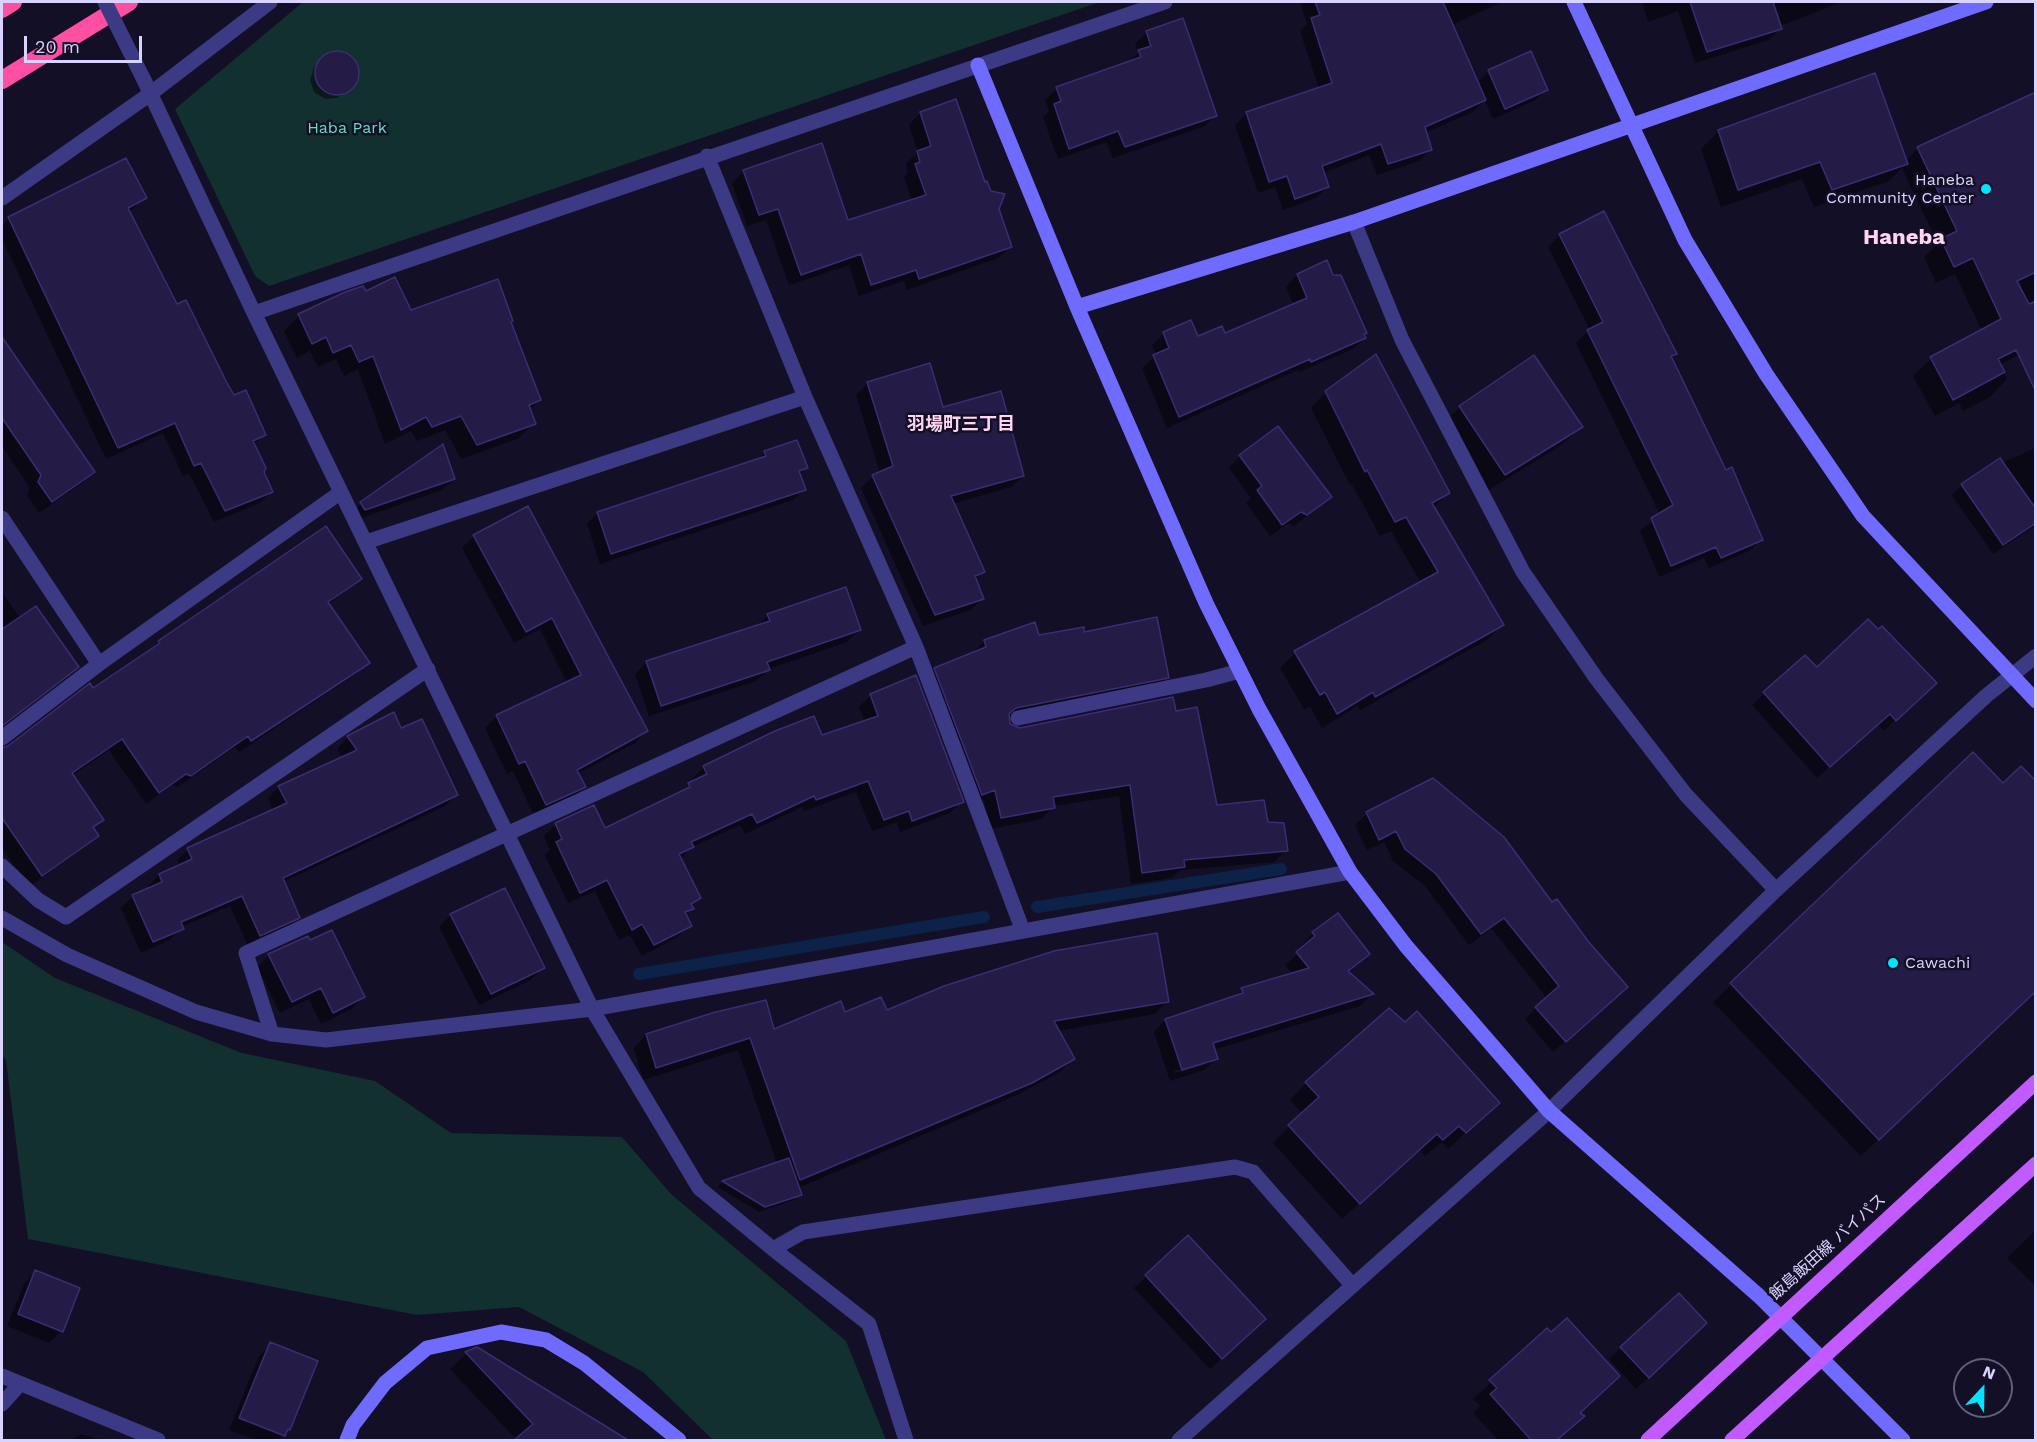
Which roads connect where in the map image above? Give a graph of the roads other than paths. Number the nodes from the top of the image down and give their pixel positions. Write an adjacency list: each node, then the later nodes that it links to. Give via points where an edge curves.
1 (13, 2): 8 (highway)
2 (105, 2): 11 (street, bridge)
3 (129, 2): 10 (highway)
4 (270, 2): 11 (street)
5 (1165, 2): 9 (street)
6 (1574, 2): 12 (street)
7 (1986, 2): 12 (street, via 1670,110)
8 (2, 9)
9 (978, 65): 13 (street); 16 (street)
10 (2, 80)
11 (150, 94): 14 (street); 17 (street)
12 (1631, 128): 15 (street); 27 (street, via 1691,250 1766,374 1863,516)
13 (707, 156): 17 (street); 18 (street)
14 (2, 198)
15 (1354, 222): 16 (street); 34 (street, via 1402,340 1523,572 1596,678 1686,795)
16 (1077, 307): 26 (street, via 1206,603)
17 (254, 313): 19 (street)
18 (805, 397): 21 (street); 22 (street)
19 (341, 492): 21 (street); 24 (street)
20 (2, 518): 24 (street)
21 (366, 542): 25 (street)
22 (916, 647): 31 (street); 36 (street)
23 (2036, 656): 27 (street)
24 (99, 664): 30 (street)
25 (428, 669): 31 (street); 32 (street, via 66,917 38,900)
26 (1240, 671): 29 (street); 33 (street)
27 (2010, 675): 28 (street); 34 (street)
28 (2036, 701)
29 (1018, 717)
30 (2, 738)
31 (506, 834): 37 (street); 38 (street, via 246,953)
32 (2, 866)
33 (1350, 872): 36 (street); 40 (street, via 1406,946)
34 (1776, 890): 40 (street)
35 (2, 918): 38 (street, via 68,955 196,1011)
36 (1023, 932): 37 (street)
37 (592, 1009): 38 (street, via 326,1041); 42 (street, via 699,1188)
38 (272, 1034)
39 (2036, 1082): 44 (main road, 飯島飯田線 バイパス)
40 (1549, 1111): 43 (street); 44 (street)
41 (2036, 1164): 45 (main road)
42 (773, 1249): 43 (street, via 803,1233 1235,1167 1253,1172); 52 (street, via 869,1324)
43 (1352, 1285): 53 (street)
44 (1779, 1316): 45 (street); 54 (main road, 飯島飯田線 バイパス)
45 (1820, 1359): 55 (main road); 56 (street)
46 (2, 1376): 47 (street)
47 (20, 1384): 48 (street); 49 (street)
48 (2, 1404)
49 (158, 1440)
50 (347, 1440): 51 (street, via 353,1425 385,1383 427,1348 501,1332 546,1340 584,1364)
51 (679, 1440)
52 (906, 1440)
53 (1179, 1440)
54 (1648, 1440)
55 (1732, 1440)
56 (1903, 1440)

